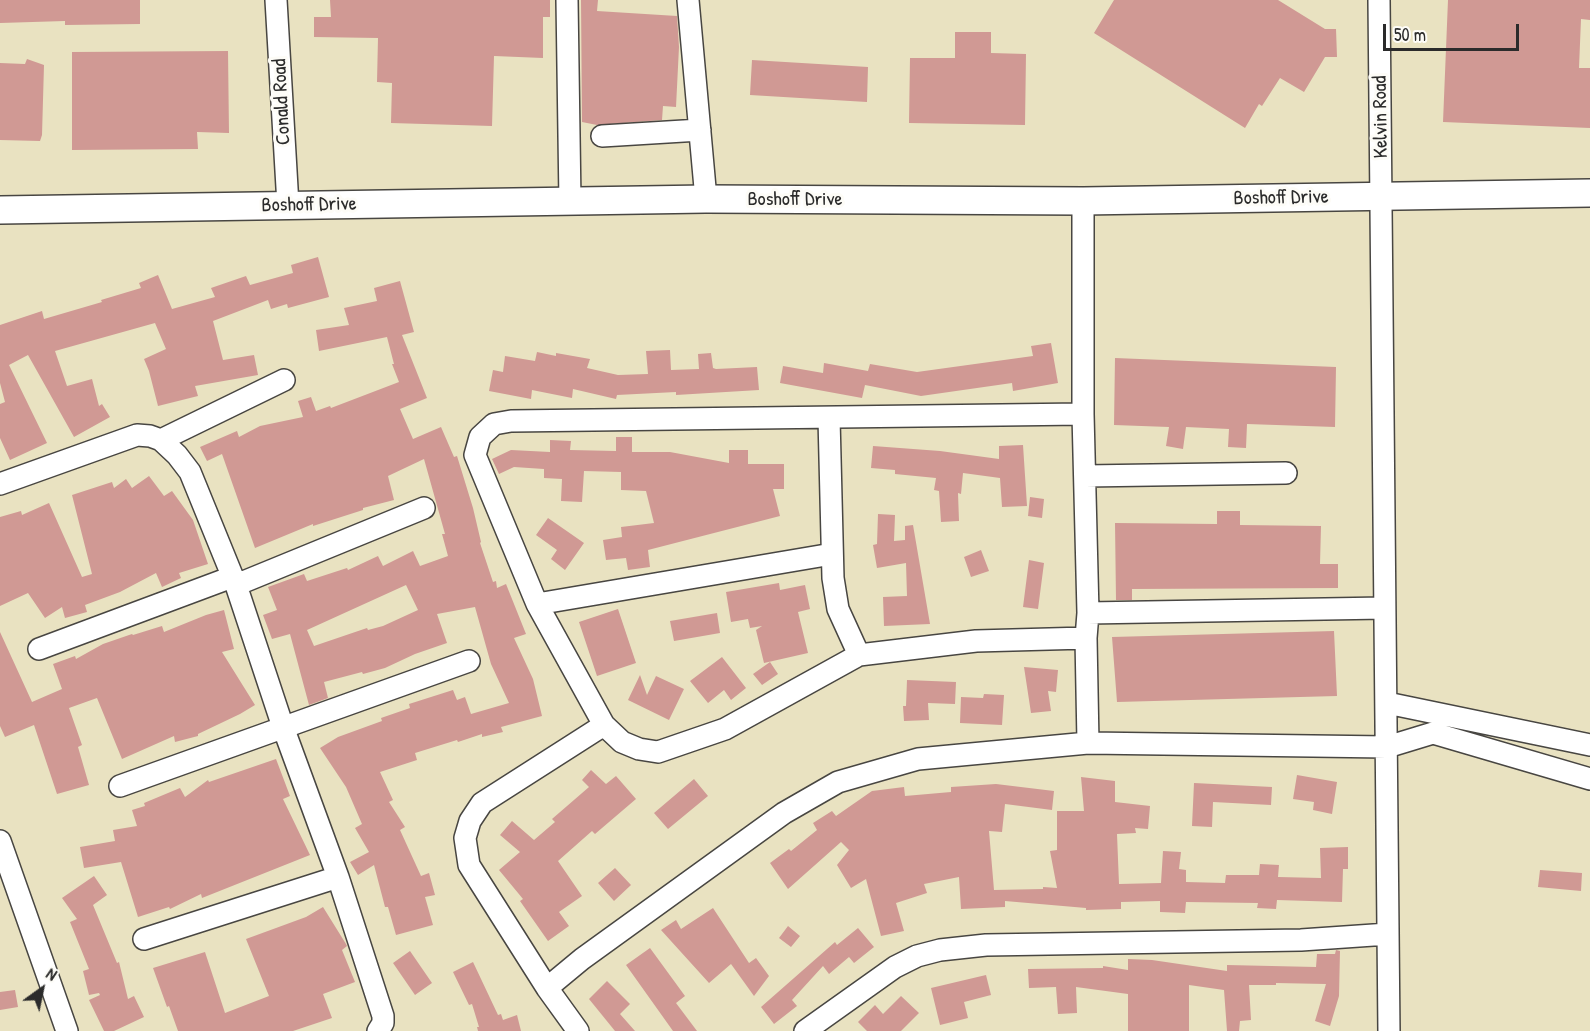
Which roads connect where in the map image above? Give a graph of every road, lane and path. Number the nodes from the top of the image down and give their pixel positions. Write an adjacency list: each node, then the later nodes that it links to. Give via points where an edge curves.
1 (276, 0): 12 (street, Conald Road)
2 (567, 0): 11 (street)
3 (688, 0): 5 (street)
4 (1379, 0): 8 (street, Kelvin Road)
5 (700, 130): 6 (street); 9 (street)
6 (602, 136)
7 (1590, 193): 8 (main road, Boshoff Drive)
8 (1382, 197): 10 (main road, Boshoff Drive); 25 (street, Kelvin Road)
9 (706, 199): 10 (main road, Boshoff Drive); 11 (main road, Boshoff Drive)
10 (1083, 201): 15 (street)
11 (570, 202): 12 (main road, Boshoff Drive)
12 (288, 205): 13 (main road, Boshoff Drive)
13 (0, 210)
14 (284, 380): 17 (street)
15 (1083, 414): 16 (street); 19 (street)
16 (829, 418): 22 (street); 24 (street, via 511,420 494,424 480,437 475,454)
17 (161, 440): 20 (street, via 137,435); 23 (street, via 190,472)
18 (1286, 473): 19 (street)
19 (1085, 476): 26 (street)
20 (0, 484)
21 (424, 508): 23 (street)
22 (832, 554): 24 (street); 29 (street, via 838,609)
23 (234, 581): 28 (street); 33 (street)
24 (537, 604): 32 (street)
25 (1384, 608): 26 (street); 31 (street, Kelvin Road)
26 (1088, 613): 27 (street)
27 (1086, 638): 29 (street, via 976,641); 34 (street)
28 (39, 649)
29 (860, 655): 32 (street, via 725,729 658,752 622,742)
30 (469, 661): 33 (street)
31 (1387, 703): 35 (street); 36 (street, Kelvin Road)
32 (604, 725): 43 (street, via 482,803 465,838 469,865)
33 (283, 727): 38 (street); 40 (street)
34 (1088, 743): 36 (street); 43 (street, via 918,759 838,782 784,813)
35 (1590, 745)
36 (1387, 747): 37 (street, via 1433,733); 41 (street, Kelvin Road)
37 (1590, 779)
38 (120, 786)
39 (0, 841): 44 (street)
40 (338, 877): 42 (street); 45 (street, via 383,1016)
41 (1388, 934): 47 (street, via 1301,940 986,945 940,950 895,967); 48 (street, Kelvin Road)
42 (144, 939)
43 (547, 988): 46 (street)
44 (67, 1031)
45 (378, 1031)
46 (578, 1031)
47 (805, 1031)
48 (1389, 1031)

